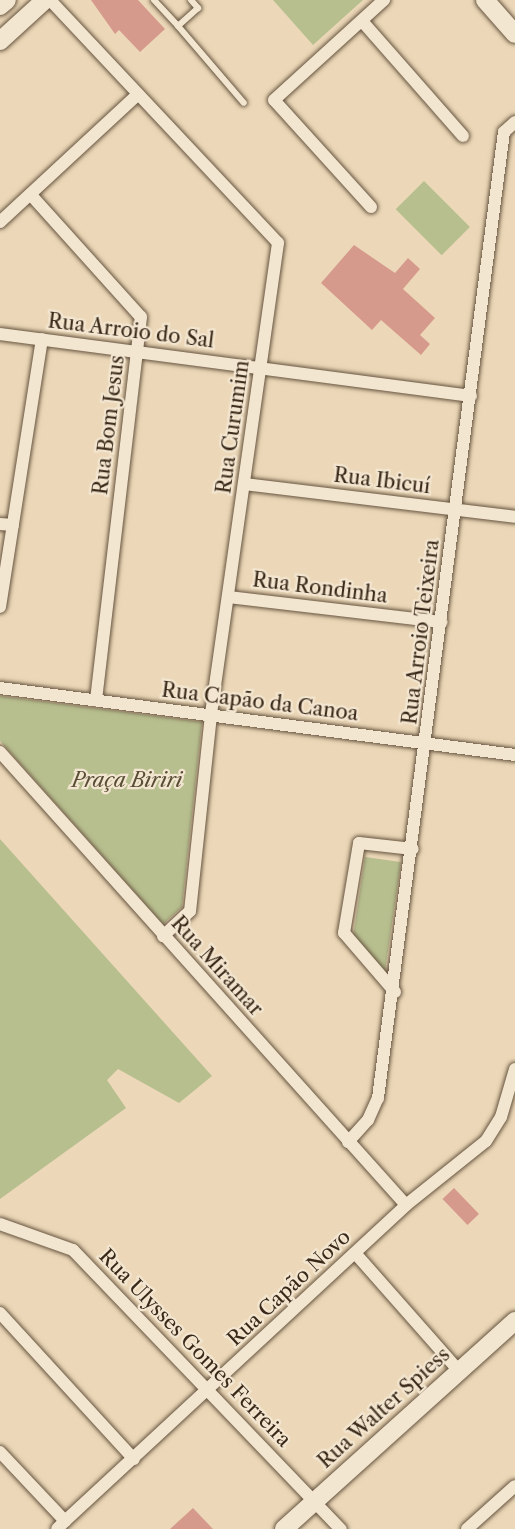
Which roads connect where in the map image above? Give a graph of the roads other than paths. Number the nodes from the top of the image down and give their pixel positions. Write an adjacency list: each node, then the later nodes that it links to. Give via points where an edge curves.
1 (7, 0): 7 (street)
2 (48, 0): 11 (street); 12 (street, Rua Curumim)
3 (154, 0): 9 (lane)
4 (191, 0): 9 (lane, via 198,8)
5 (384, 0): 8 (street)
6 (485, 0): 10 (street)
7 (0, 6)
8 (362, 21): 15 (street); 17 (street, via 274,100)
9 (178, 26): 13 (lane)
10 (515, 34)
11 (0, 41)
12 (138, 94): 16 (street); 22 (street, Rua Curumim, via 279,243)
13 (244, 103)
14 (515, 122): 23 (street, Rua Arroio Teixeira, via 504,132)
15 (463, 136)
16 (32, 195): 18 (street); 21 (street, Rua Bom Jesus, via 141,317)
17 (371, 207)
18 (0, 222)
19 (0, 334): 20 (street, Rua Arroio do Sal)
20 (42, 339): 21 (street, Rua Arroio do Sal); 27 (street)
21 (137, 352): 22 (street, Rua Arroio do Sal); 32 (street, Rua Bom Jesus)
22 (261, 368): 23 (street, Rua Arroio do Sal); 24 (street, Rua Curumim)
23 (471, 396): 25 (street, Rua Arroio Teixeira)
24 (244, 484): 25 (street, Rua Ibicuí); 28 (street, Rua Curumim)
25 (457, 509): 26 (street, Rua Ibicuí); 30 (street, Rua Arroio Teixeira)
26 (515, 517)
27 (6, 524): 29 (street)
28 (228, 597): 30 (street, Rua Rondinha); 33 (street, Rua Curumim)
29 (0, 607)
30 (442, 622): 34 (street, Rua Arroio Teixeira)
31 (0, 688): 32 (street, Rua Capão da Canoa)
32 (96, 700): 33 (street, Rua Capão da Canoa)
33 (211, 715): 34 (street, Rua Capão da Canoa); 38 (street, Rua Curumim, via 190,911)
34 (427, 744): 36 (street, Rua Capão da Canoa); 37 (street, Rua Arroio Teixeira)
35 (0, 752): 38 (street, Rua Miramar)
36 (515, 755)
37 (413, 849): 39 (street, Rua Arroio Teixeira); 39 (street, via 359,843 344,933)
38 (163, 936): 41 (street, Rua Miramar)
39 (395, 992): 41 (street, Rua Arroio Teixeira, via 378,1098 368,1120)
40 (515, 1069): 42 (street, Rua Capão Novo, via 501,1118 486,1141)
41 (348, 1142): 42 (street, Rua Miramar)
42 (406, 1205): 44 (street, Rua Capão Novo)
43 (0, 1224): 48 (street, Rua Ulysses Gomes Ferreira, via 73,1250)
44 (355, 1253): 47 (street); 48 (street, Rua Capão Novo)
45 (0, 1313): 50 (street)
46 (515, 1321): 47 (street, Rua Walter Spiess)
47 (459, 1371): 52 (street, Rua Walter Spiess)
48 (209, 1390): 50 (street, Rua Capão Novo); 52 (street, Rua Ulysses Gomes Ferreira)
49 (0, 1452): 53 (street)
50 (134, 1459): 53 (street, Rua Capão Novo)
51 (515, 1486): 56 (street)
52 (316, 1501): 54 (street, Rua Walter Spiess); 55 (street, Rua Ulysses Gomes Ferreira)
53 (61, 1525)
54 (284, 1529)
55 (341, 1529)
56 (466, 1529)

